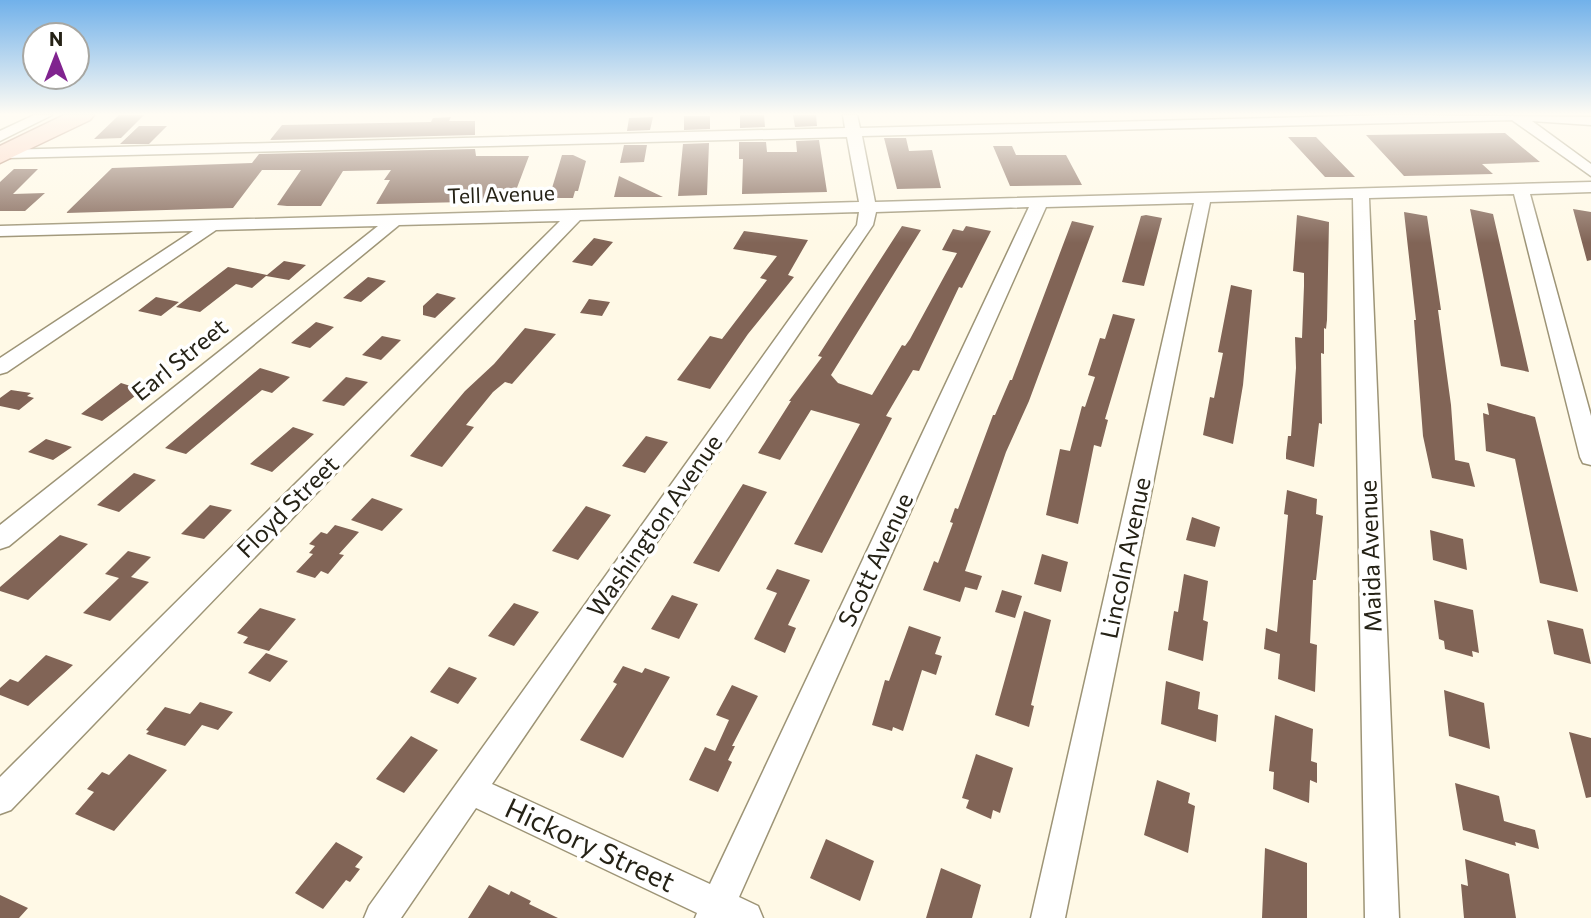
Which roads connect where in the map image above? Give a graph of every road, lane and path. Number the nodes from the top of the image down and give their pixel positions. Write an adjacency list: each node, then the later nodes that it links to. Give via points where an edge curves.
1 (859, 158): 9 (street)
2 (1573, 158): 3 (street)
3 (1591, 171)
4 (1591, 187): 5 (street, Tell Avenue)
5 (1521, 190): 6 (street, Tell Avenue); 17 (street)
6 (1361, 194): 7 (street, Tell Avenue); 24 (street, Maida Avenue)
7 (1203, 198): 8 (street, Tell Avenue); 23 (street, Lincoln Avenue)
8 (1040, 202): 9 (street, Tell Avenue); 21 (street, Scott Avenue)
9 (868, 208): 10 (street, Tell Avenue); 19 (street, Washington Avenue, via 865,225)
10 (575, 215): 11 (street, Tell Avenue); 20 (street, Floyd Street)
11 (394, 221): 12 (street, Tell Avenue); 18 (street, Earl Street)
12 (210, 226): 13 (street, Tell Avenue); 16 (street)
13 (26, 230): 14 (street, Tell Avenue); 15 (street)
14 (0, 231)
15 (0, 245)
16 (0, 367)
17 (1591, 457)
18 (0, 539)
19 (471, 790): 21 (street, Hickory Street); 22 (street, Washington Avenue)
20 (0, 799)
21 (726, 914)
22 (381, 918)
23 (1048, 918)
24 (1382, 918)

